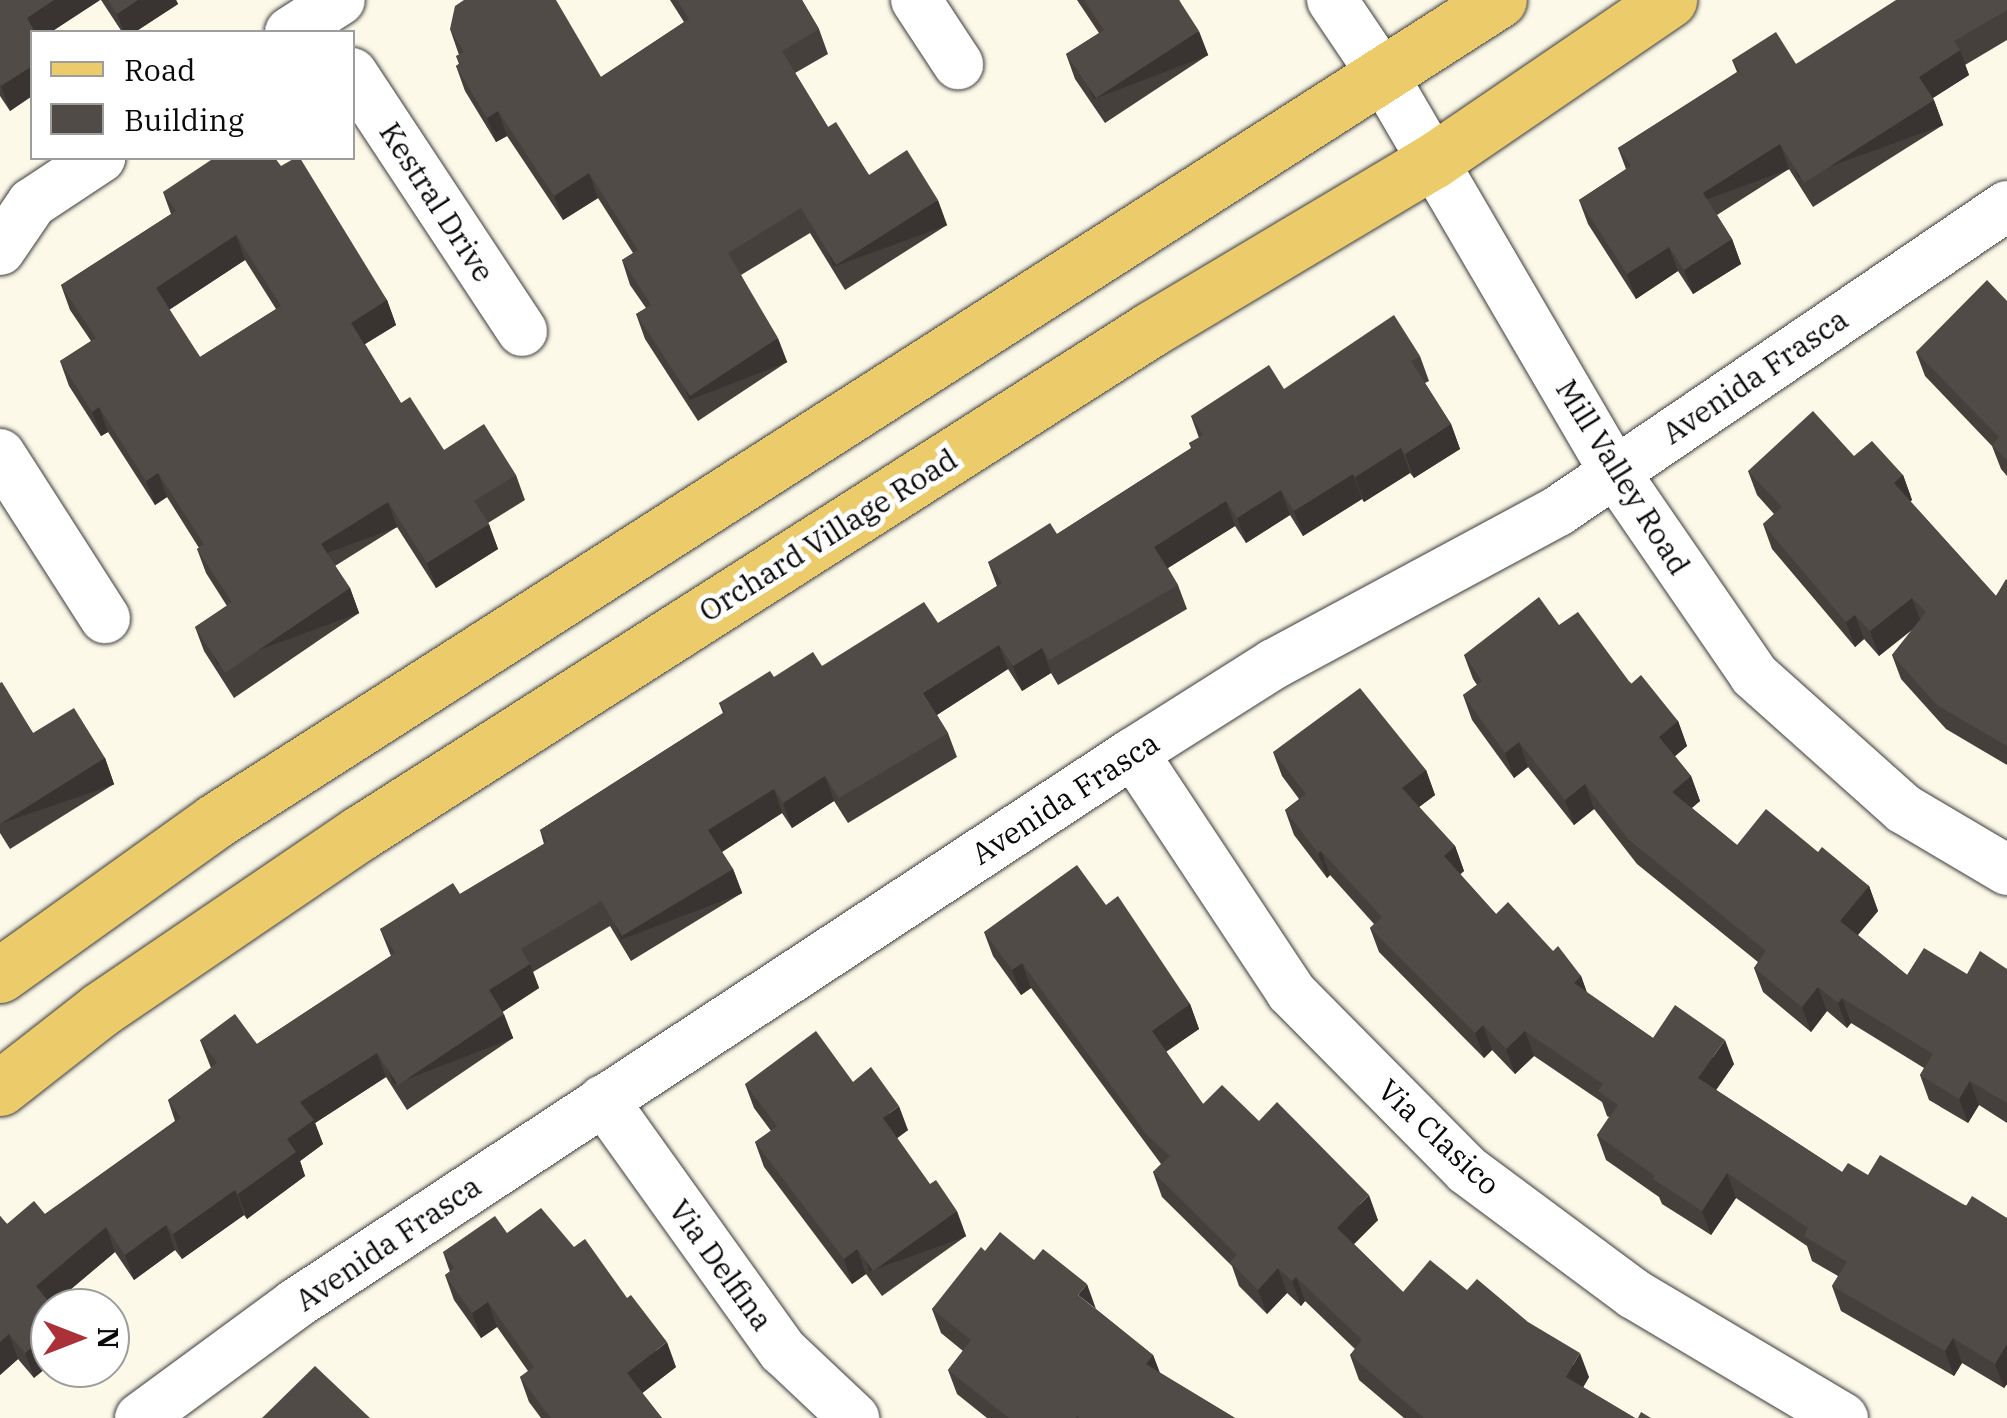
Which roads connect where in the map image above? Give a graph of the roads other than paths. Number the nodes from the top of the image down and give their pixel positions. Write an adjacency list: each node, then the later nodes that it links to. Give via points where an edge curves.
1 (916, 0): 5 (street)
2 (1332, 0): 6 (street, Mill Valley Road)
3 (1499, 0): 6 (main road)
4 (1669, 0): 9 (main road, Orchard Village Road)
5 (958, 64)
6 (1382, 74): 9 (street, Mill Valley Road); 18 (main road, via 215,821)
7 (355, 78): 12 (street, Kestral Drive)
8 (97, 160): 11 (street, via 32,202)
9 (1433, 161): 14 (street, Mill Valley Road); 19 (main road, Orchard Village Road, via 1152,329 360,833 100,1009)
10 (2007, 206): 14 (street, Avenida Frasca)
11 (0, 250)
12 (522, 331)
13 (0, 454): 15 (street)
14 (1614, 471): 16 (street, Avenida Frasca, via 1558,511 1274,664); 17 (street, Mill Valley Road, via 1754,675 1904,809)
15 (105, 618)
16 (1132, 753): 20 (street, Avenida Frasca); 23 (street, Via Clasico, via 1291,992 1467,1170 1634,1294)
17 (2007, 870)
18 (0, 975)
19 (0, 1088)
20 (603, 1100): 21 (street, Avenida Frasca, via 296,1304); 22 (street, Via Delfina, via 783,1351)
21 (140, 1418)
22 (854, 1418)
23 (1843, 1418)

